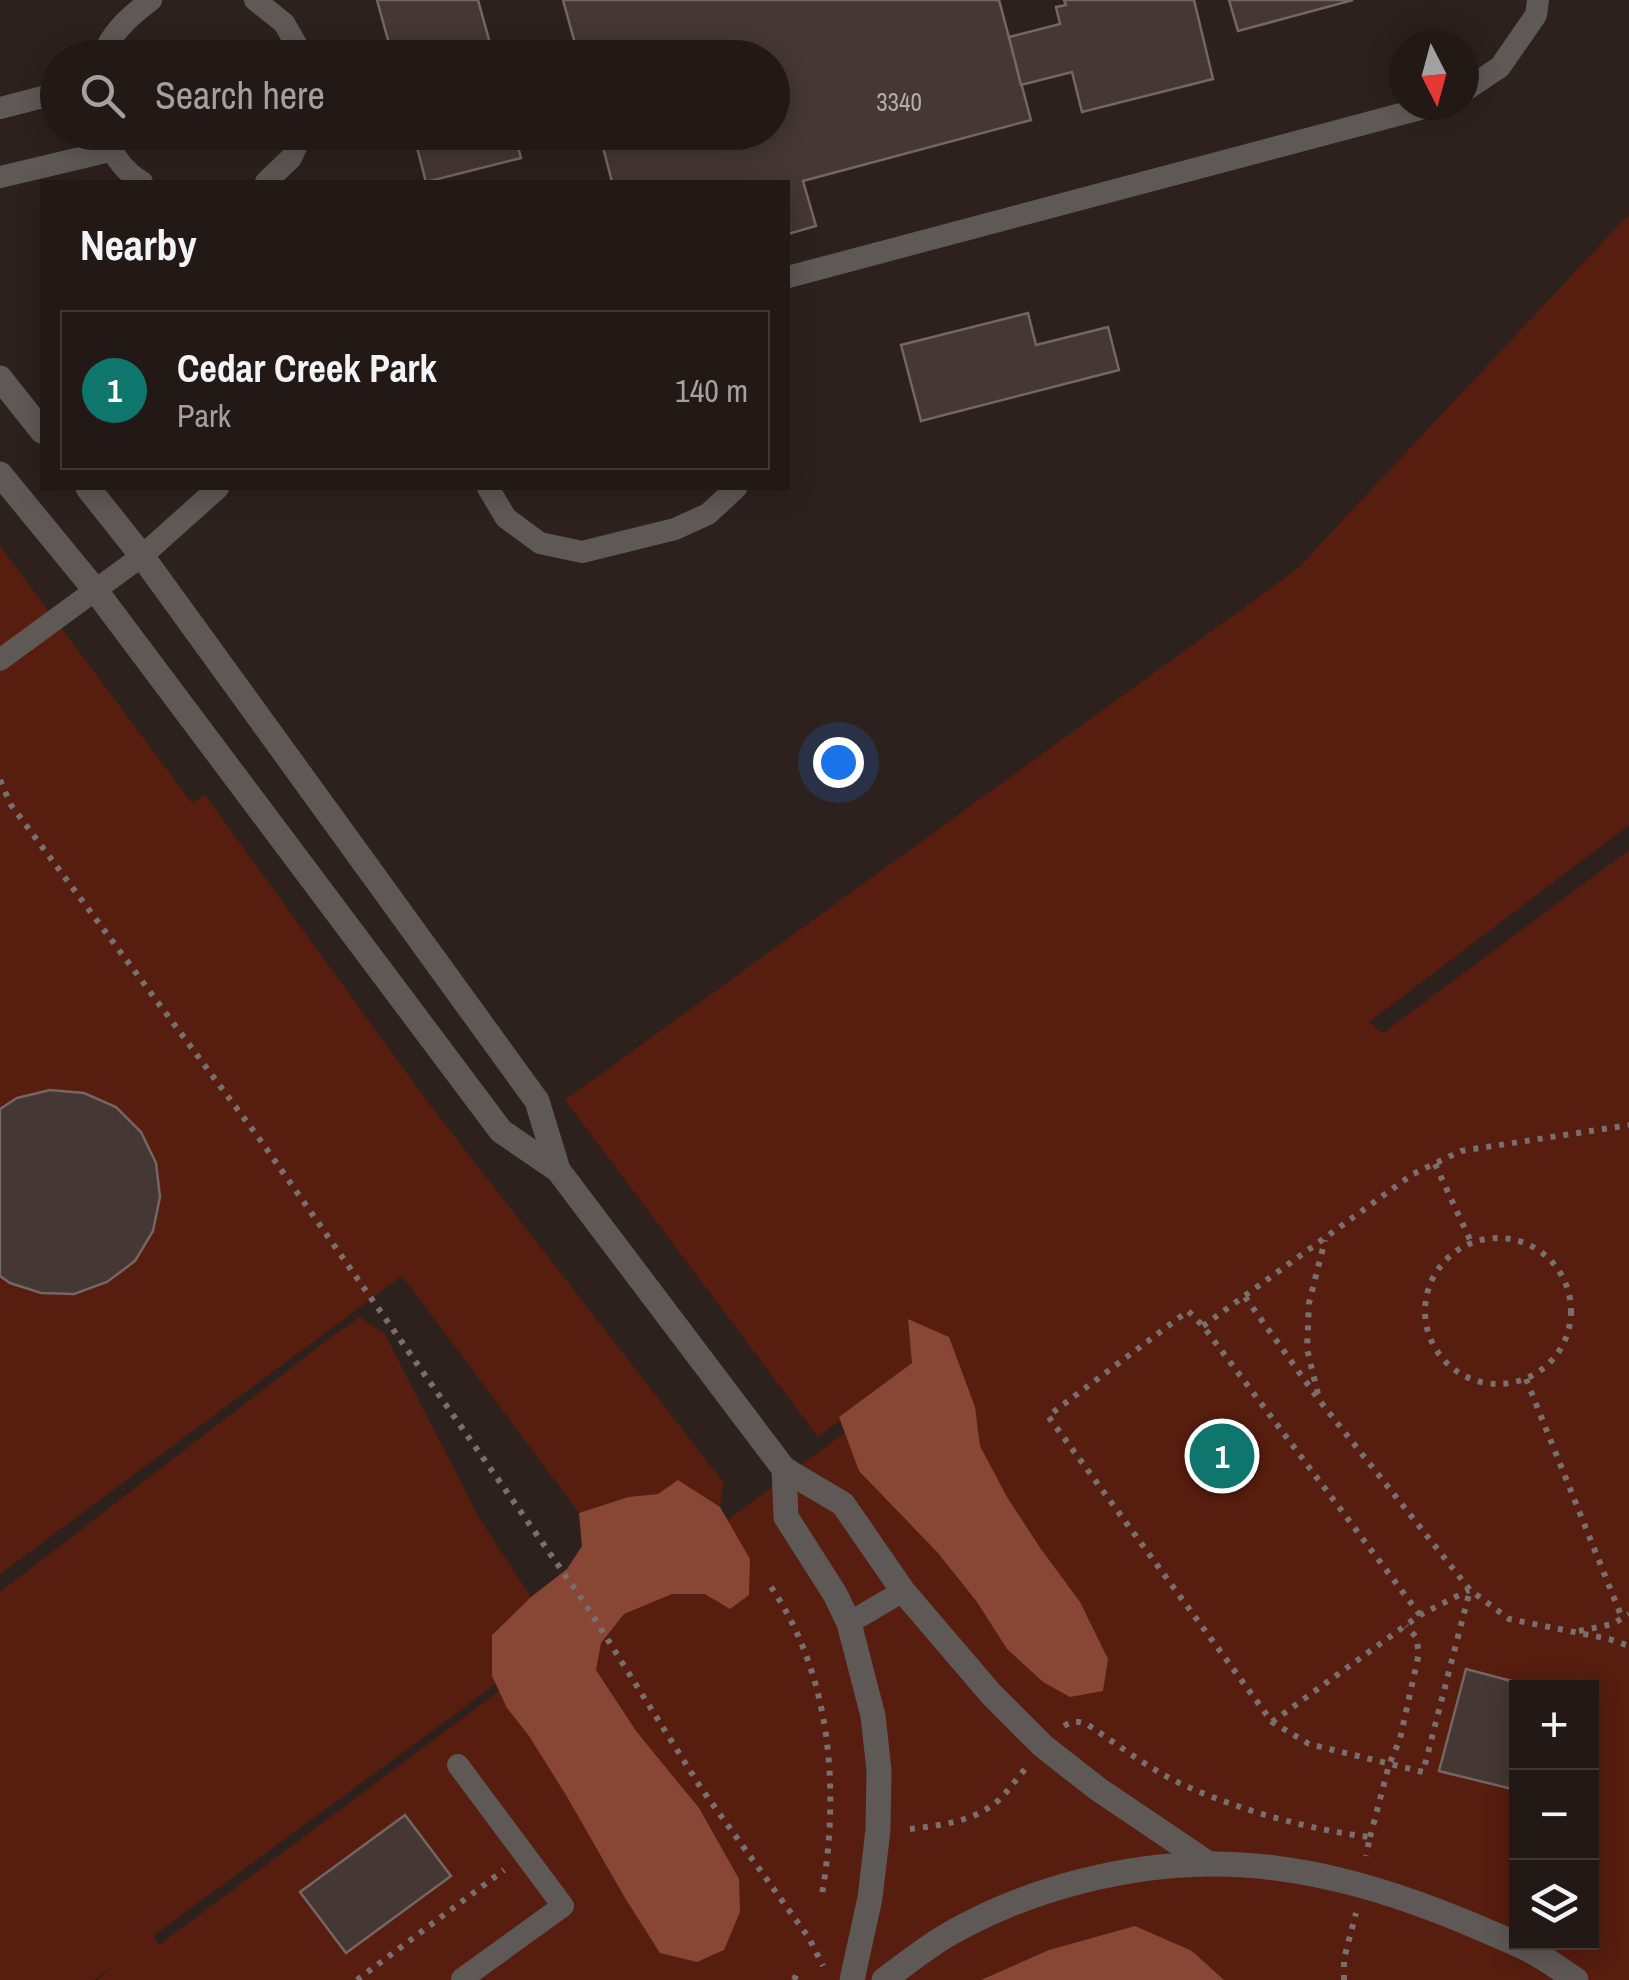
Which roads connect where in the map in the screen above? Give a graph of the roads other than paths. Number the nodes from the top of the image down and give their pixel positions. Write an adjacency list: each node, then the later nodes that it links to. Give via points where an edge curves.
1 (151, 0): 4 (lane)
2 (255, 0): 5 (lane)
3 (1538, 0): 6 (lane, via 1536,15 1500,68)
4 (111, 40)
5 (294, 40)
6 (1479, 81)
7 (40, 98): 8 (lane)
8 (0, 108)
9 (1389, 117): 16 (lane)
10 (82, 150): 13 (lane)
11 (112, 150): 14 (lane)
12 (295, 150): 15 (lane)
13 (0, 177)
14 (138, 180)
15 (268, 180)
16 (790, 276)
17 (0, 378): 18 (street)
18 (40, 428)
19 (0, 474): 25 (street)
20 (90, 490): 24 (street)
21 (216, 490): 24 (lane)
22 (489, 490): 23 (lane, via 506,518 540,543 582,552 675,529 708,514)
23 (734, 490)
24 (142, 556): 25 (lane); 27 (street, via 537,1101)
25 (96, 591): 26 (lane); 27 (street, via 501,1131)
26 (0, 660)
27 (558, 1170): 28 (street)
28 (784, 1469): 29 (street, via 843,1504); 30 (street, via 786,1517)
29 (902, 1591): 30 (lane); 32 (street, via 1044,1746)
30 (849, 1623): 35 (street, via 880,1770 872,1881)
31 (458, 1766): 33 (lane, via 563,1906)
32 (1209, 1864): 36 (street, via 1136,1870 1004,1906); 37 (street, via 1361,1884 1532,1951)
33 (459, 1979): 34 (lane)
34 (479, 1980)
35 (852, 1980)
36 (884, 1980)
37 (1576, 1980)

